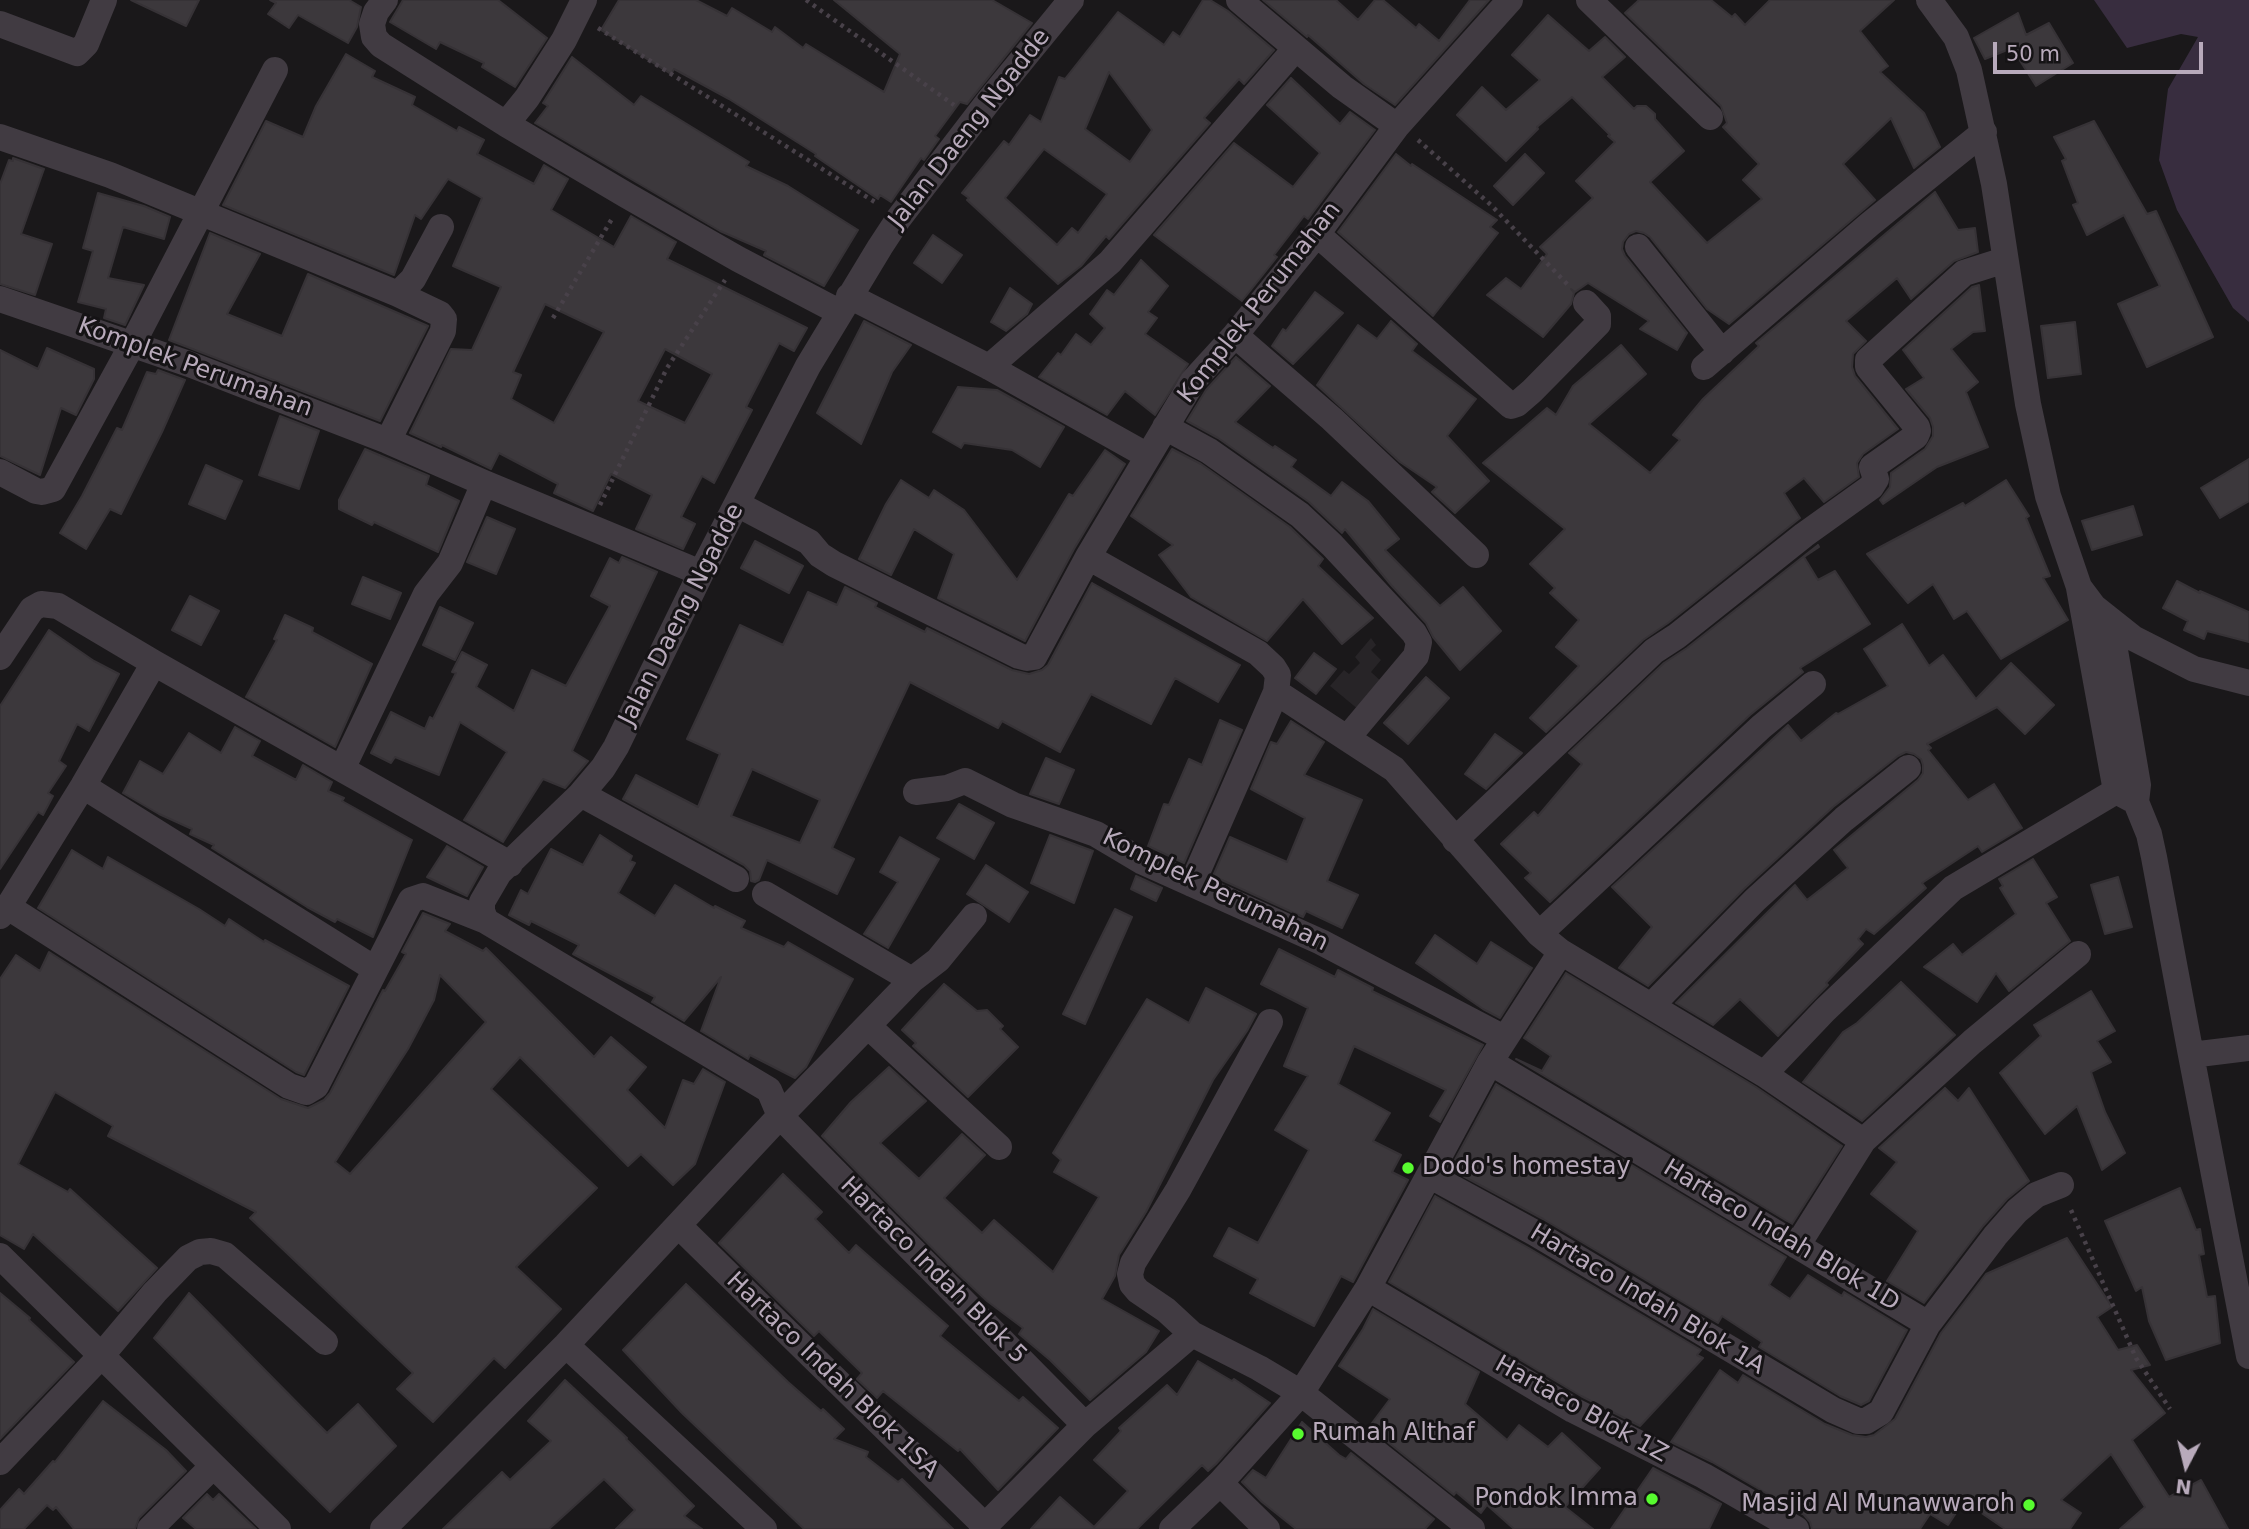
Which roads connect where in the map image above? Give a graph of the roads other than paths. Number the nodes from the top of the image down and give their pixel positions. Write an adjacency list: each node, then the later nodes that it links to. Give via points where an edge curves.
1 (104, 0): 9 (street, via 86,44 77,53)
2 (385, 0): 13 (street, via 372,24 381,45)
3 (1071, 0): 25 (street, Jalan Daeng Ngadde, via 899,218)
4 (1238, 0): 10 (street)
5 (1510, 0): 14 (street, Komplek Perumahan)
6 (1589, 0): 12 (street)
7 (1929, 0): 15 (street, via 1956,37)
8 (577, 6): 13 (street, via 564,40)
9 (0, 24)
10 (1296, 48): 14 (street, via 1342,88); 28 (street, via 1110,262)
11 (275, 70): 17 (street)
12 (1710, 117)
13 (506, 124): 25 (street, via 738,259)
14 (1397, 126): 19 (street, Komplek Perumahan)
15 (1984, 132): 20 (street, via 1713,360); 21 (street)
16 (0, 137): 17 (street)
17 (201, 212): 22 (street); 27 (street)
18 (441, 227): 22 (street, via 413,279)
19 (1317, 234): 24 (street, via 1511,406 1598,324 1598,316); 26 (street, Komplek Perumahan)
20 (1638, 247)
21 (2005, 260): 38 (street, via 2048,496); 54 (street, via 1964,273 1868,360 1868,367 1918,431 1872,467 1875,480 1871,487 1654,651)
22 (398, 294): 30 (street, via 433,309 444,325)
23 (0, 299): 27 (street, Komplek Perumahan)
24 (1586, 303)
25 (844, 304): 28 (street); 34 (street, Jalan Daeng Ngadde)
26 (1236, 335): 29 (street, Komplek Perumahan, via 1193,381); 35 (street)
27 (133, 343): 30 (street, Komplek Perumahan); 32 (street, via 53,489 36,491)
28 (989, 368): 31 (street)
29 (1165, 427): 31 (street, Komplek Perumahan); 46 (street, via 1209,451 1300,515 1414,633 1419,642 1416,656)
30 (388, 441): 33 (street, Komplek Perumahan)
31 (1148, 456): 36 (street, Komplek Perumahan)
32 (0, 472)
33 (484, 483): 37 (street, Komplek Perumahan); 49 (street, via 450,563 426,594)
34 (737, 504): 36 (street, Komplek Perumahan, via 809,542 834,564 1031,659); 37 (street, Jalan Daeng Ngadde)
35 (1476, 555)
36 (1088, 557): 45 (street, via 1258,653 1278,675)
37 (701, 573): 53 (street, Jalan Daeng Ngadde, via 616,747)
38 (2079, 587): 40 (street); 47 (street)
39 (10, 621): 41 (street); 42 (street, via 41,604 58,606)
40 (2110, 621): 43 (street, via 2194,669); 47 (street)
41 (0, 657)
42 (153, 663): 49 (street); 50 (street)
43 (2249, 683)
44 (1813, 684): 62 (street)
45 (1276, 692): 46 (street); 57 (street)
46 (1348, 737): 54 (street, via 1394,768)
47 (2118, 740): 52 (street)
48 (1908, 768): 67 (street, via 1755,900)
49 (342, 769): 55 (street)
50 (83, 786): 59 (street); 65 (street)
51 (916, 792): 57 (street, Komplek Perumahan, via 965,781 1013,805 1096,834)
52 (2130, 792): 72 (street, via 2154,857); 74 (street, via 1953,888)
53 (581, 794): 55 (street, Jalan Daeng Ngadde); 56 (street)
54 (1455, 841): 62 (street)
55 (510, 864): 61 (street, Jalan Daeng Ngadde, via 482,902)
56 (736, 879)
57 (1192, 884): 70 (street, Komplek Perumahan, via 1345,954)
58 (765, 894): 66 (street)
59 (4, 911): 65 (street, via 289,1086 306,1092 316,1087)
60 (974, 916): 66 (street, via 938,960)
61 (486, 921): 65 (street, via 423,896 414,898); 75 (street, via 769,1090)
62 (1539, 934): 63 (street)
63 (1561, 953): 67 (street); 70 (street)
64 (2078, 954): 76 (street)
65 (375, 969)
66 (912, 980): 69 (street)
67 (1651, 1006): 74 (street)
68 (1270, 1022): 85 (street, via 1130,1274 1138,1291)
69 (868, 1026): 75 (street); 77 (street)
70 (1504, 1038): 73 (street)
71 (2249, 1048): 72 (street)
72 (2191, 1055): 89 (street)
73 (1490, 1062): 78 (street); 81 (street, Hartaco Indah Blok 1D)
74 (1764, 1074): 76 (street)
75 (780, 1116): 80 (street); 91 (street, Hartaco Indah Blok 5)
76 (1863, 1141): 81 (street)
77 (999, 1147)
78 (1429, 1175): 83 (street); 84 (street, Hartaco Indah Blok 1A, via 1847,1418 1866,1421 1881,1412)
79 (2061, 1185): 84 (street, via 2036,1195 2017,1211)
80 (679, 1226): 87 (street); 95 (street, Hartaco Indah Blok 1SA)
81 (1797, 1246): 84 (street, Hartaco Indah Blok 1D)
82 (0, 1256): 88 (street)
83 (1368, 1288): 90 (street); 103 (street, Hartaco Blok 1Z, via 1573,1409)
84 (1928, 1324)
85 (1192, 1334): 90 (street); 91 (street)
86 (326, 1342): 88 (street, via 225,1255 211,1251 188,1258)
87 (566, 1345): 98 (street); 99 (street)
88 (101, 1356): 92 (street); 93 (street)
89 (2249, 1356)
90 (1301, 1393): 94 (street); 102 (street)
91 (1085, 1425): 95 (street)
92 (0, 1462)
93 (213, 1466): 96 (street); 97 (street)
94 (1220, 1483): 100 (street); 101 (street)
95 (983, 1527)
96 (150, 1529)
97 (278, 1529)
98 (383, 1529)
99 (764, 1529)
100 (1172, 1529)
101 (1267, 1529)
102 (1472, 1529)
103 (1796, 1529)

